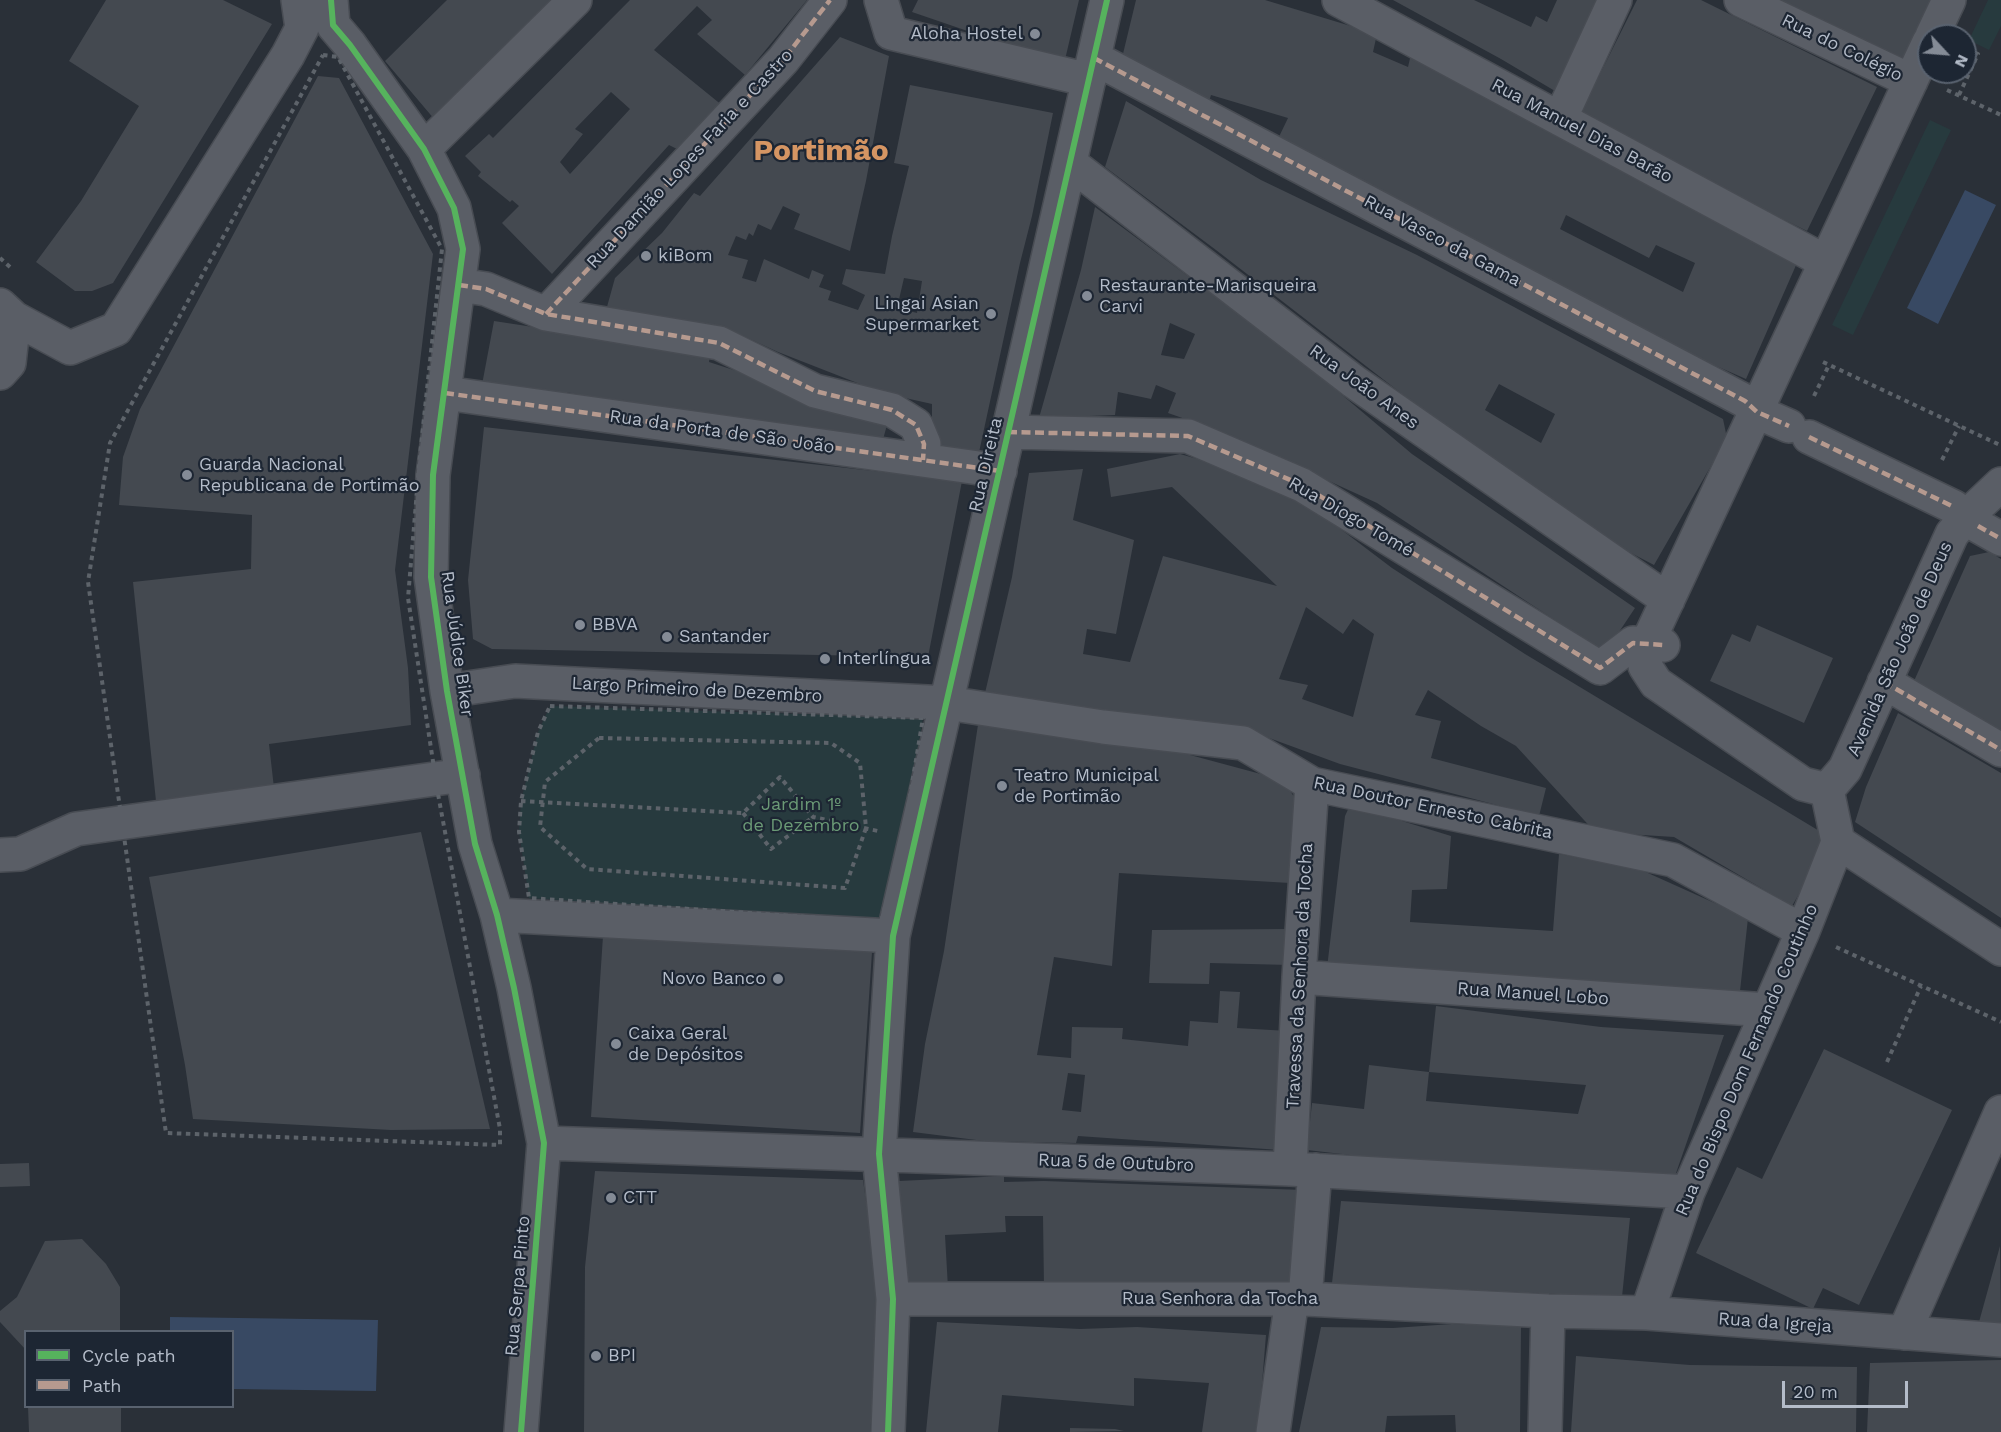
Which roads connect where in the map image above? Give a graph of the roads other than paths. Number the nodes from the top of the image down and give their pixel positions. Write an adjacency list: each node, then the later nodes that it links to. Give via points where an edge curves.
1 (298, 0): 20 (street, via 302,28 288,55 116,329 70,348)
2 (331, 0): 16 (street, Rua Júdice Biker, via 333,25)
3 (575, 0): 16 (street)
4 (830, 0): 21 (street, Rua Damião Lopes Faria e Castro, via 783,60)
5 (882, 0): 12 (street, via 891,33)
6 (1107, 0): 12 (street, Rua Direita)
7 (1339, 0): 15 (street, Rua Manuel Dias Barão)
8 (1615, 0): 15 (street)
9 (1741, 0): 13 (street, Rua do Colégio)
10 (1949, 0): 11 (street)
11 (1938, 24)
12 (1091, 69): 17 (street, Rua Direita); 24 (street, Rua Vasco da Gama, via 1745,401)
13 (1917, 80)
14 (1926, 84): 18 (street)
15 (1560, 119): 18 (street, Rua Manuel Dias Barão)
16 (424, 149): 19 (street, Rua Júdice Biker, via 454,208 463,249)
17 (1070, 163): 25 (street, Rua Direita); 30 (street, Rua João Anes, via 1353,381)
18 (1826, 262): 24 (street)
19 (459, 285): 21 (street, via 486,289); 23 (street, Rua Júdice Biker)
20 (7, 311): 22 (street, via 9,363)
21 (546, 314): 26 (street, via 719,342 814,391 892,410 916,425 924,444)
22 (0, 373)
23 (445, 393): 26 (street, Rua da Porta de São João); 33 (street, Rua Júdice Biker, via 433,475 431,577)
24 (1757, 412): 29 (street, Rua Vasco da Gama); 30 (street)
25 (1008, 432): 27 (street, Rua Direita); 31 (street, Rua Diogo Tomé, via 1188,436 1302,485 1600,668 1634,643)
26 (923, 460): 27 (street, Rua da Porta de São João)
27 (1000, 471): 34 (street, Rua Direita)
28 (2001, 484): 32 (street, Avenida São João de Deus, via 1952,534)
29 (1978, 524)
30 (1668, 600): 31 (street)
31 (1652, 652): 38 (street, via 1656,683 1803,784)
32 (1884, 682): 35 (street); 38 (street, Avenida São João de Deus, via 1845,769)
33 (447, 691): 34 (street, Largo Primeiro de Dezembro, via 515,681); 36 (street, Rua Júdice Biker)
34 (947, 704): 37 (street, Rua Doutor Ernesto Cabrita, via 1243,743); 43 (street, Rua Direita)
35 (2001, 750)
36 (449, 777): 40 (street, via 76,829 20,854); 41 (street, Rua Júdice Biker)
37 (1312, 784): 42 (street, Rua Doutor Ernesto Cabrita, via 1673,860); 45 (street, Travessa da Senhora da Tocha)
38 (1827, 790): 39 (street)
39 (1838, 842): 42 (street, Rua do Bispo Dom Fernando Coutinho); 44 (street)
40 (0, 855)
41 (497, 915): 43 (street); 48 (street, Rua Júdice Biker)
42 (1803, 931): 46 (street, Rua do Bispo Dom Fernando Coutinho)
43 (893, 936): 49 (street, Rua Direita)
44 (2001, 949)
45 (1299, 977): 46 (street, Rua Manuel Lobo); 50 (street, Travessa da Senhora da Tocha)
46 (1767, 1010): 51 (street, Rua do Bispo Dom Fernando Coutinho)
47 (2001, 1112): 56 (street)
48 (544, 1143): 49 (street, Rua 5 de Outubro); 58 (street, Rua Serpa Pinto)
49 (879, 1154): 50 (street, Rua 5 de Outubro); 52 (street, Rua Direita)
50 (1302, 1169): 51 (street, Rua 5 de Outubro); 53 (street, Travessa da Senhora da Tocha)
51 (1688, 1192): 55 (street, Rua do Bispo Dom Fernando Coutinho)
52 (893, 1299): 53 (street, Rua Senhora da Tocha); 59 (street, Rua Direita)
53 (1298, 1299): 54 (street, Rua Senhora da Tocha); 60 (street, Travessa da Senhora da Tocha)
54 (1548, 1311): 55 (street, Rua da Igreja); 61 (street)
55 (1647, 1313): 56 (street, Rua da Igreja)
56 (1904, 1333): 57 (street, Rua da Igreja)
57 (2001, 1340)
58 (521, 1432)
59 (888, 1432)
60 (1273, 1432)
61 (1545, 1432)

